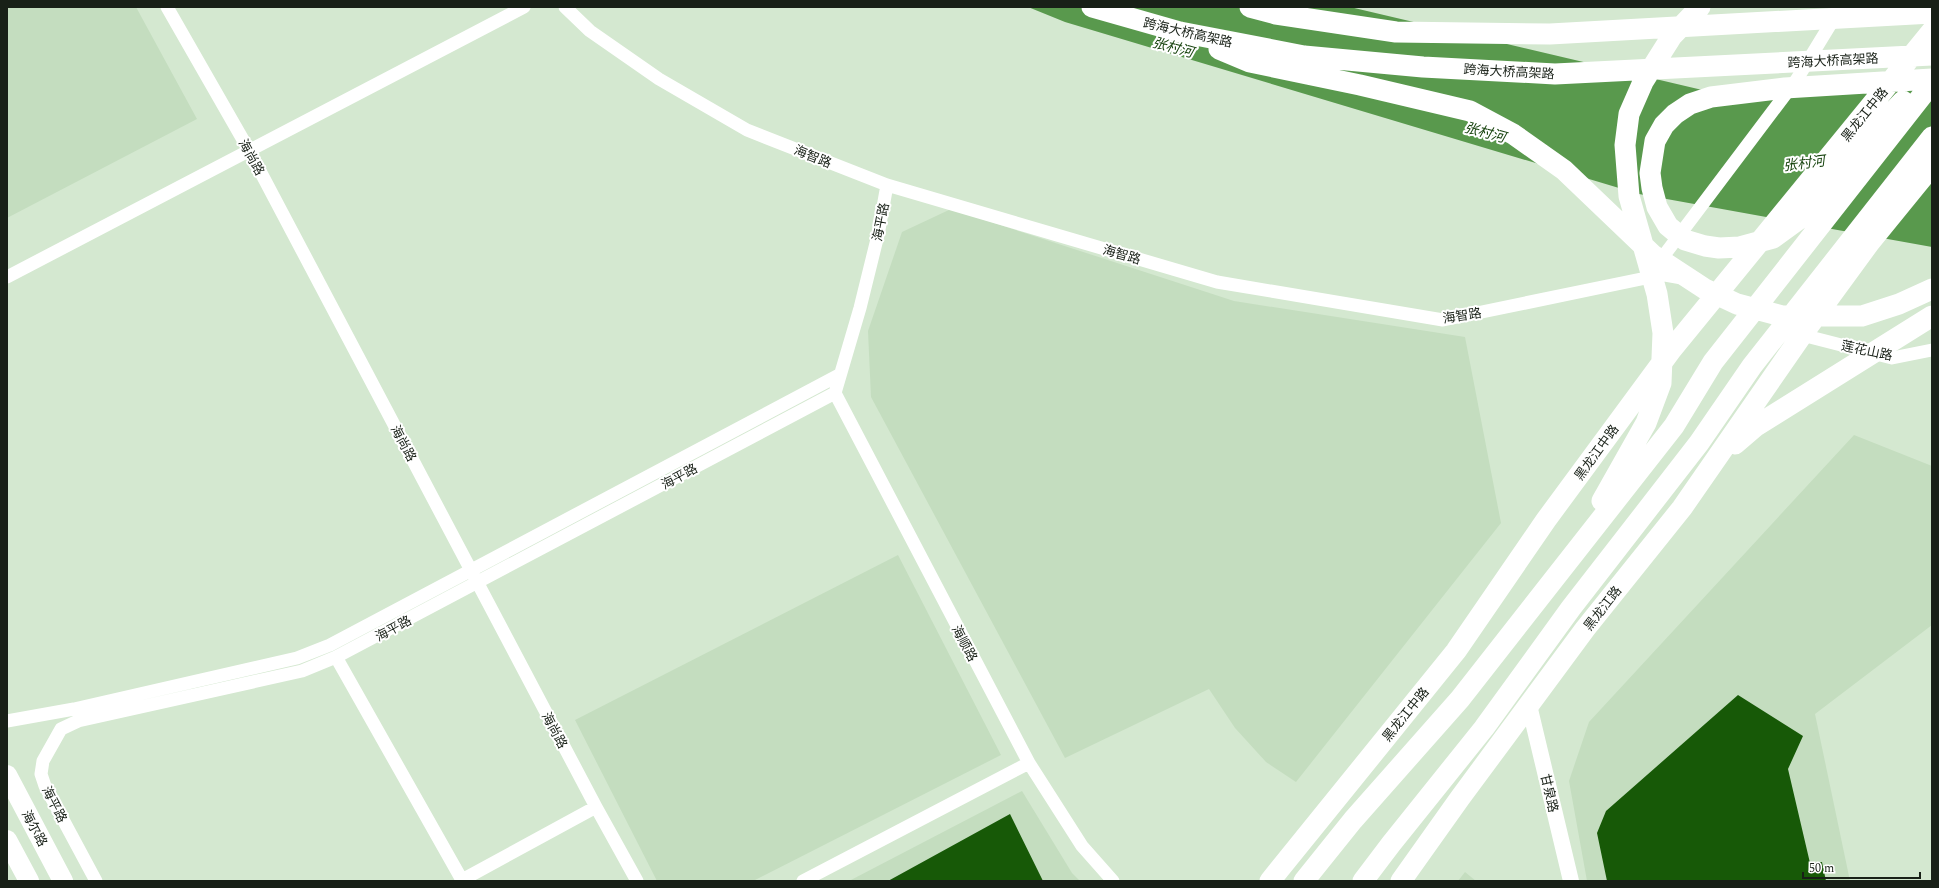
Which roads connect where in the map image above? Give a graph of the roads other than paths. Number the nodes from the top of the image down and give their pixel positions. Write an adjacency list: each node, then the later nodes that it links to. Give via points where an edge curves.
1 (167, 7): 16 (street, 海尚路)
2 (524, 7): 16 (street)
3 (565, 7): 18 (street, 海智路, via 590,31 659,79 747,130)
4 (1092, 7): 10 (highway, 跨海大桥高架路)
5 (1250, 7): 8 (highway, via 1276,14 1396,32 1550,34)
6 (1700, 7): 28 (highway, via 1672,36 1643,82 1629,114 1625,145 1629,196 1657,294 1663,333 1661,383 1646,423)
7 (1841, 7): 20 (street, via 1797,79)
8 (1932, 13)
9 (1932, 31): 21 (highway, 黑龙江中路)
10 (1180, 32): 11 (highway, 跨海大桥高架路, via 1304,56 1423,67 1555,74); 22 (highway, via 1250,62 1470,111 1514,134 1564,170 1653,255 1705,289 1737,304 1782,316 1862,316 1899,304)
11 (1932, 54)
12 (1932, 69): 13 (highway, via 1927,75 1922,80 1906,97 1860,146 1806,214 1773,238 1740,248 1705,246 1685,240 1668,226 1657,207 1650,173 1655,141 1664,125 1690,104 1712,97 1785,88 1909,81 1916,80 1924,80)
13 (1932, 79)
14 (1932, 83): 28 (highway, via 1714,362 1674,426)
15 (1932, 137): 31 (highway, via 1752,366 1699,443)
16 (250, 152): 19 (street); 29 (street, 海尚路)
17 (1932, 166): 24 (highway, via 1870,242)
18 (887, 185): 20 (street, 海智路, via 1217,282 1443,320); 26 (street, 海平路, via 860,308)
19 (7, 277)
20 (1646, 278): 21 (street, 海智路, via 1665,275)
21 (1724, 284): 24 (street, 莲花山路); 45 (highway, 黑龙江中路, via 1672,349 1546,520 1456,651)
22 (1932, 289)
23 (1932, 316): 31 (highway, via 1756,426 1712,462 1639,543)
24 (1802, 335): 25 (street, 莲花山路, via 1892,358); 33 (highway, 黑龙江路, via 1682,508 1585,629)
25 (1932, 350)
26 (839, 375): 27 (street, 海平路); 29 (street, 海平路)
27 (835, 393): 30 (street, 海平路); 35 (street, 海顺路)
28 (1573, 554): 46 (highway, via 1460,699 1353,820)
29 (471, 570): 30 (street, 海尚路); 34 (street, 海平路, via 330,645 297,658 74,709)
30 (477, 583): 32 (street, 海平路); 37 (street, 海尚路)
31 (1571, 608): 47 (highway, via 1484,728)
32 (336, 657): 37 (street, via 462,880); 41 (street, 海平路, via 302,671 78,721 61,729 43,761 41,774)
33 (1529, 705): 48 (highway, 黑龙江路); 49 (street, 甘泉路)
34 (7, 721)
35 (1029, 763): 43 (street); 44 (street, 海顺路, via 1082,846)
36 (7, 775): 40 (main road, 海尔路)
37 (596, 807): 42 (street, 海尚路)
38 (7, 840): 39 (main road)
39 (29, 881)
40 (63, 881)
41 (96, 881)
42 (638, 881)
43 (803, 881)
44 (1113, 881)
45 (1270, 881)
46 (1304, 881)
47 (1363, 881)
48 (1401, 881)
49 (1571, 881)

